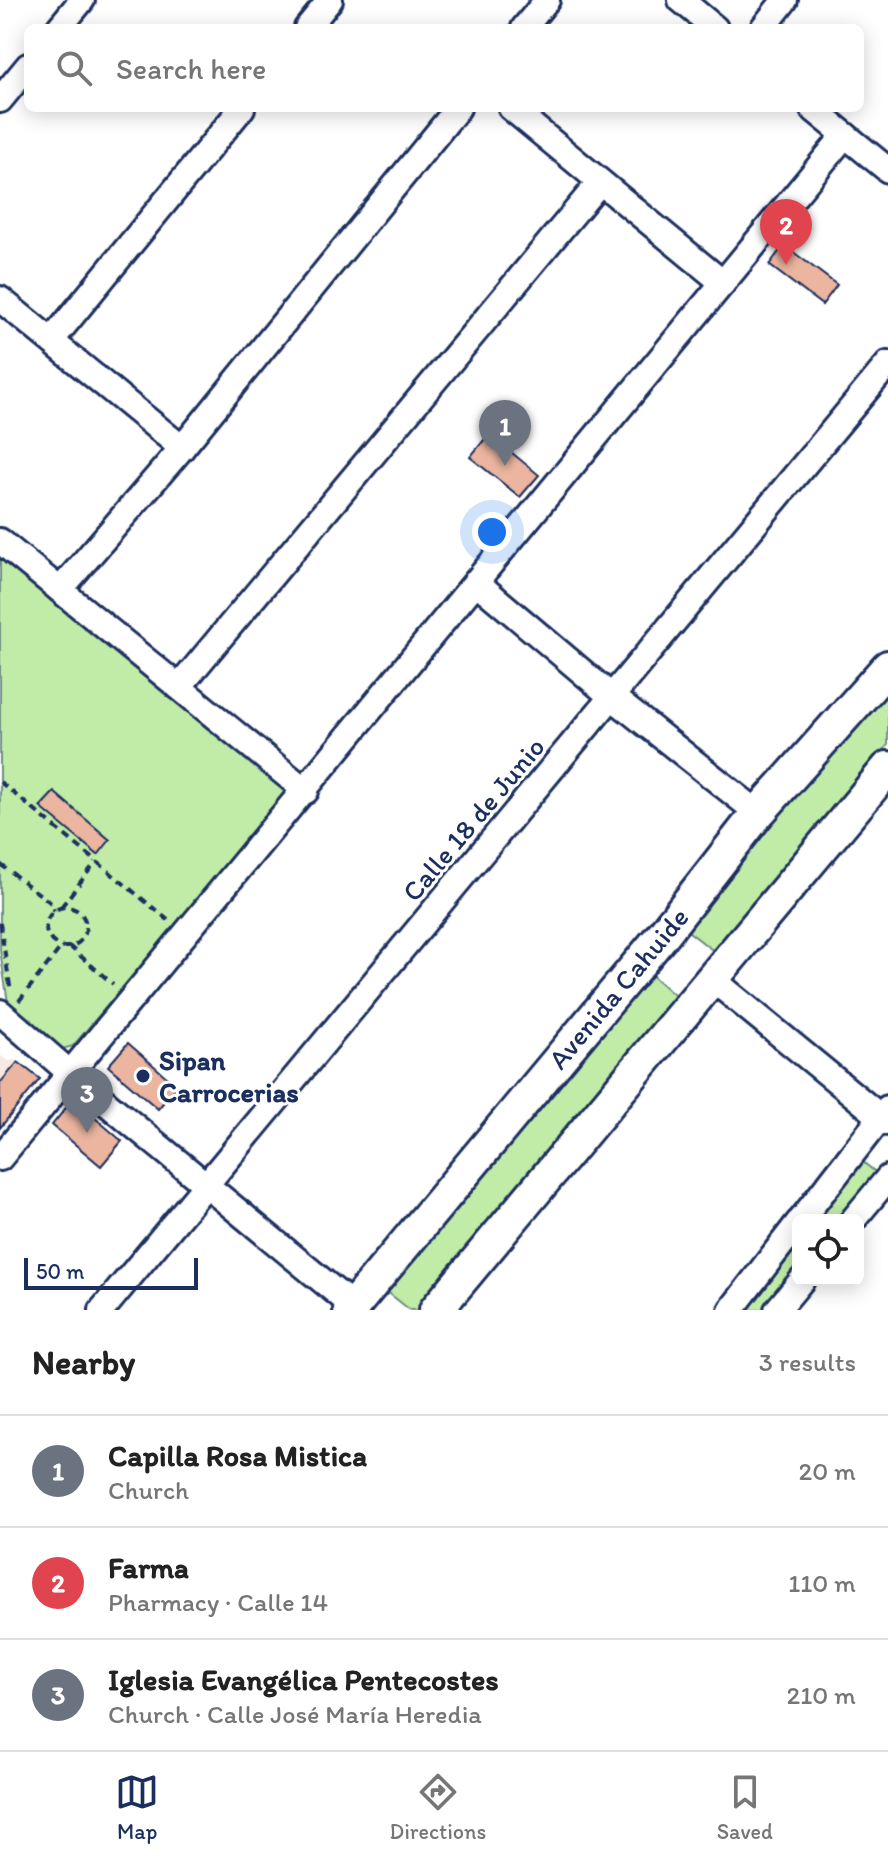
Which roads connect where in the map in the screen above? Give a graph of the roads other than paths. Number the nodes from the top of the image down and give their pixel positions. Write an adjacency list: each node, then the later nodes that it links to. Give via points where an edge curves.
1 (82, 0): 6 (street)
2 (330, 0): 7 (street)
3 (547, 0): 8 (street)
4 (681, 0): 9 (street)
5 (785, 0): 10 (street)
6 (62, 24)
7 (310, 24)
8 (527, 24)
9 (710, 24)
10 (766, 24)
11 (24, 71): 12 (street)
12 (0, 100)
13 (239, 112): 22 (street)
14 (455, 112): 24 (street)
15 (516, 112): 19 (street)
16 (817, 112): 17 (street)
17 (845, 135): 18 (street); 20 (street)
18 (888, 170)
19 (600, 182): 20 (street); 29 (street)
20 (723, 283): 26 (street)
21 (0, 299): 22 (street)
22 (52, 340): 24 (street)
23 (888, 364): 30 (street, Calle 18 de Junio)
24 (182, 448): 27 (street)
25 (0, 541): 27 (street)
26 (476, 582): 30 (street); 32 (street)
27 (60, 590): 29 (street)
28 (888, 667): 33 (main road, Avenida Cahuide)
29 (179, 687): 32 (street)
30 (612, 697): 33 (street); 40 (street, Calle 18 de Junio)
31 (888, 768): 34 (main road)
32 (306, 791): 36 (street)
33 (758, 813): 45 (main road, Avenida Cahuide)
34 (711, 978): 37 (street); 47 (main road)
35 (0, 1012): 36 (street)
36 (70, 1073): 38 (street); 40 (street)
37 (886, 1116): 41 (street)
38 (0, 1158)
39 (888, 1178): 42 (street)
40 (208, 1185): 45 (street); 46 (street, Calle 18 de Junio)
41 (806, 1214)
42 (858, 1214)
43 (792, 1231): 48 (street)
44 (797, 1286): 49 (street)
45 (353, 1309)
46 (102, 1310)
47 (436, 1310)
48 (731, 1310)
49 (777, 1310)

